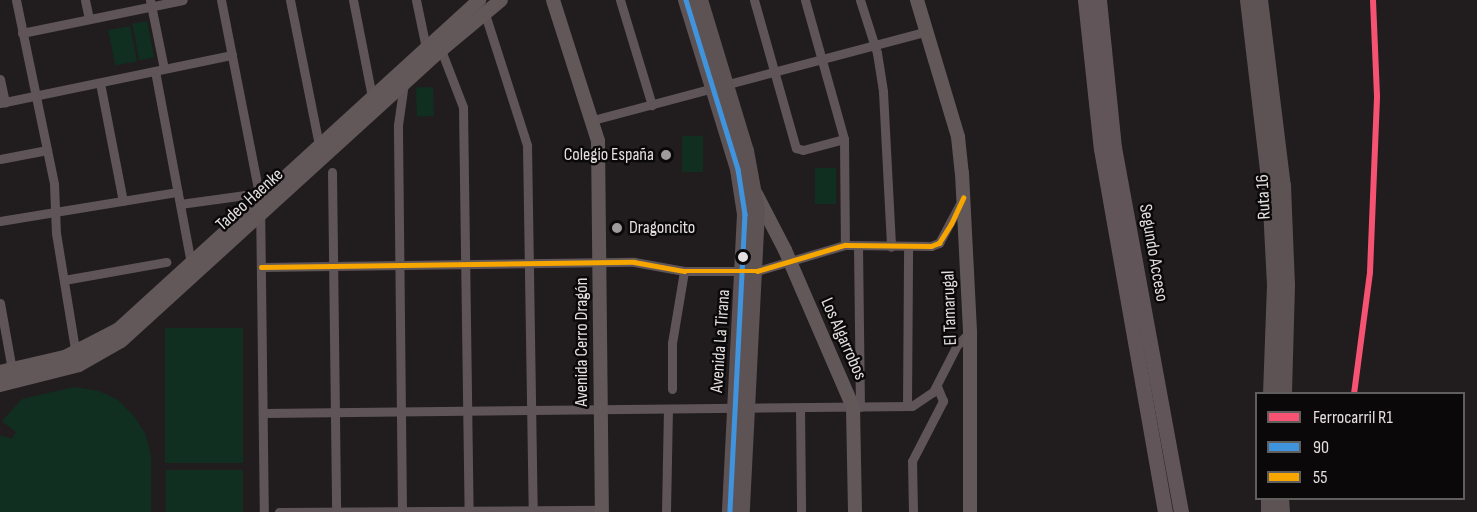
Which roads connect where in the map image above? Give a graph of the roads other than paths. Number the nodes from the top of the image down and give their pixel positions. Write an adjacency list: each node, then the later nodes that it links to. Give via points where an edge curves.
1 (15, 0): 25 (street)
2 (85, 0): 23 (street)
3 (183, 0): 21 (street)
4 (221, 0): 29 (street)
5 (290, 0): 43 (street)
6 (353, 0): 38 (street)
7 (416, 0): 27 (street)
8 (501, 0): 22 (street, Tadeo Haenke)
9 (553, 0): 41 (street, Avenida Cerro Dragón)
10 (620, 0): 40 (street)
11 (686, 0): 36 (highway, Avenida La Tirana)
12 (700, 0): 36 (highway, Avenida La Tirana)
13 (754, 0): 32 (street)
14 (805, 0): 30 (street)
15 (860, 0): 26 (street)
16 (917, 0): 24 (street, El Tamarugal)
17 (1085, 0): 106 (main road, Segundo Acceso, via 1101,149)
18 (1099, 0): 107 (main road, Segundo Acceso, via 1114,147)
19 (1248, 0): 79 (highway, Ruta 16, via 1270,187 1275,285)
20 (1260, 0): 80 (highway, Ruta 16, via 1284,197)
21 (151, 3): 23 (street); 31 (street)
22 (481, 4): 27 (street, Tadeo Haenke); 28 (street, Tadeo Haenke); 64 (street, via 526,145)
23 (89, 19): 25 (street)
24 (927, 31): 26 (street); 49 (street, El Tamarugal, via 958,137)
25 (22, 33): 37 (street)
26 (875, 45): 30 (street); 58 (street, via 883,92)
27 (426, 48): 38 (street, Tadeo Haenke)
28 (441, 50): 35 (street, Tadeo Haenke); 65 (street, via 463,107)
29 (231, 55): 31 (street); 50 (street)
30 (824, 59): 32 (street); 42 (street)
31 (160, 70): 34 (street); 47 (street)
32 (777, 71): 36 (street); 42 (street, via 796,148 803,150)
33 (0, 79): 39 (street)
34 (100, 83): 37 (street); 51 (street)
35 (404, 83): 54 (street, Tadeo Haenke); 67 (street, via 399,125)
36 (720, 86): 40 (street); 48 (highway, Avenida La Tirana); 70 (highway, Avenida La Tirana, via 742,190)
37 (35, 96): 39 (street); 44 (street)
38 (372, 97): 43 (street, Tadeo Haenke)
39 (2, 103)
40 (652, 105): 41 (street)
41 (593, 120): 63 (street, Avenida Cerro Dragón, via 599,146)
42 (844, 139): 56 (street)
43 (319, 145): 50 (street, Tadeo Haenke)
44 (47, 150): 45 (street); 53 (street)
45 (0, 159)
46 (332, 172): 66 (street)
47 (178, 192): 51 (street); 52 (street)
48 (755, 192): 60 (street, Los Algarrobos); 70 (highway, Avenida La Tirana)
49 (963, 198): 59 (street, via 939,243); 73 (street, El Tamarugal)
50 (260, 199): 52 (street, via 245,195); 54 (street); 62 (street, Tadeo Haenke)
51 (123, 201): 53 (street)
52 (180, 204): 62 (street)
53 (55, 212): 55 (street); 71 (street)
54 (261, 214): 68 (street); 74 (street, Tadeo Haenke, via 130,334)
55 (0, 221)
56 (845, 245): 57 (street); 60 (street)
57 (858, 246): 58 (street); 82 (street)
58 (891, 247): 59 (street)
59 (908, 248): 81 (street)
60 (789, 259): 70 (street); 82 (street, Los Algarrobos)
61 (166, 262): 71 (street)
62 (191, 263): 74 (street, Tadeo Haenke, via 119,329)
63 (600, 263): 64 (street); 69 (street, via 643,263); 87 (street, Avenida Cerro Dragón)
64 (529, 264): 65 (street); 86 (street)
65 (466, 265): 67 (street); 88 (street)
66 (333, 266): 67 (street); 68 (street); 89 (street)
67 (400, 266): 90 (street)
68 (261, 267): 91 (street)
69 (684, 271): 70 (street); 78 (street, via 672,343)
70 (751, 271): 83 (highway, Avenida La Tirana)
71 (64, 280): 74 (street)
72 (0, 303): 75 (street)
73 (970, 332): 77 (street, via 957,345); 105 (street, El Tamarugal)
74 (77, 359): 75 (street, Tadeo Haenke); 76 (street, Tadeo Haenke)
75 (6, 371)
76 (0, 385)
77 (938, 386): 81 (street, via 925,400); 104 (street, via 943,401 912,461)
78 (672, 390)
79 (1271, 392)
80 (1284, 392)
81 (907, 406): 82 (street)
82 (857, 407): 84 (street); 103 (street, Los Algarrobos)
83 (742, 408): 84 (street); 85 (street); 100 (highway, Avenida La Tirana); 101 (highway, Avenida La Tirana)
84 (800, 408): 102 (street)
85 (668, 409): 87 (street); 99 (street)
86 (531, 410): 87 (street); 88 (street); 93 (street)
87 (601, 410): 94 (street, Avenida Cerro Dragón)
88 (468, 411): 90 (street); 92 (street)
89 (335, 412): 90 (street); 91 (street); 97 (street)
90 (401, 412): 98 (street)
91 (263, 413): 95 (street)
92 (469, 511): 93 (street); 98 (street)
93 (533, 511): 94 (street)
94 (602, 511)
95 (264, 512)
96 (279, 512): 97 (street)
97 (336, 512): 98 (street)
98 (402, 512)
99 (666, 512)
100 (730, 512)
101 (742, 512)
102 (801, 512)
103 (855, 512)
104 (913, 512)
105 (970, 512)
106 (1165, 512)
107 (1181, 512)

